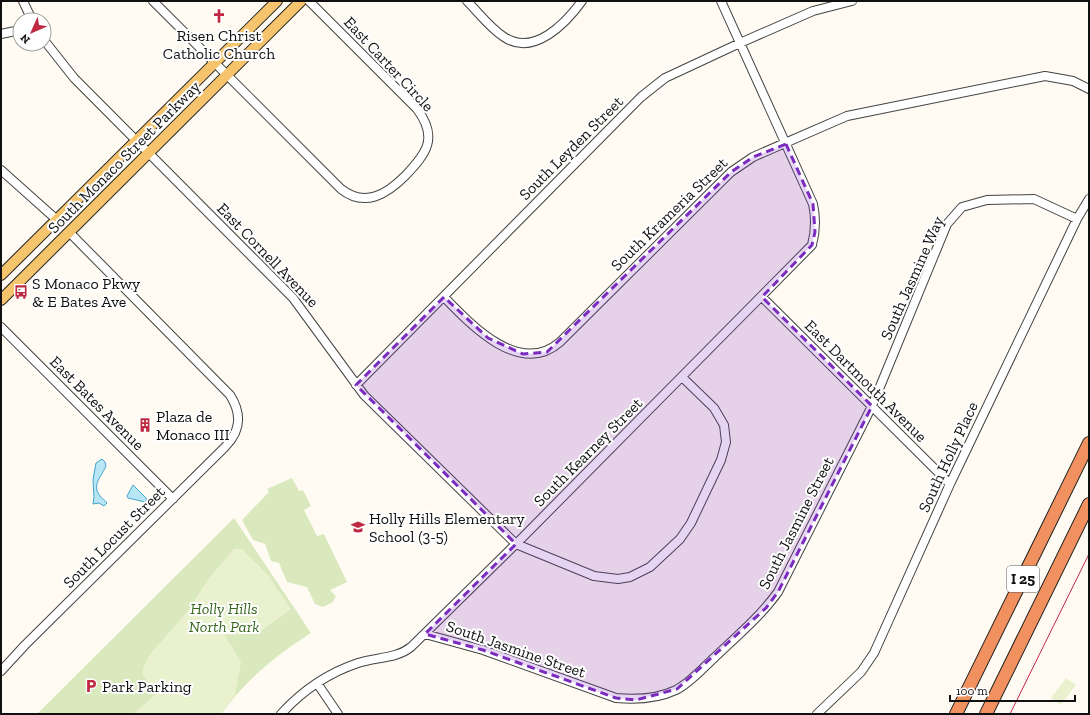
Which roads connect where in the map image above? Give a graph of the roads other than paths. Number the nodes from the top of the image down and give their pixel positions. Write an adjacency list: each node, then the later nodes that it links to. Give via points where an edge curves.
1 (23, 1): 10 (street)
2 (153, 1): 15 (street, East Carter Circle)
3 (277, 1): 15 (main road, South Monaco Street Parkway)
4 (301, 1): 16 (main road, South Monaco Street Parkway)
5 (309, 1): 16 (street, East Carter Circle, via 424,117 428,136 426,151 394,187 376,198 361,199 346,193)
6 (467, 1): 7 (street, via 504,37 528,43 548,36)
7 (582, 1)
8 (721, 1): 13 (street, South Kearney Street)
9 (852, 1): 13 (street, South Leyden Street, via 813,11)
10 (28, 12)
11 (12, 32): 12 (street)
12 (1, 34)
13 (740, 43): 19 (street, South Kearney Street); 27 (street, South Leyden Street, via 665,78 641,97)
14 (52, 50): 18 (street, East Cornell Avenue, via 67,70)
15 (215, 62): 16 (street, East Carter Circle); 18 (main road, South Monaco Street Parkway)
16 (227, 75): 20 (main road, South Monaco Street Parkway)
17 (1089, 89): 19 (street, South Krameria Street, via 1072,81 1045,76 847,116)
18 (136, 141): 20 (street, East Cornell Avenue); 24 (main road, South Monaco Street Parkway)
19 (786, 144): 27 (street, South Krameria Street, via 753,157 731,172 547,352 523,354 488,338); 28 (street, South Kearney Street, via 813,204 816,216 815,232 812,245)
20 (148, 153): 25 (main road, South Monaco Street Parkway); 32 (street, East Cornell Avenue, via 293,298)
21 (1, 170): 24 (street)
22 (1089, 199): 23 (street, South Holly Place)
23 (1077, 218): 33 (street, South Jasmine Way, via 1034,199 987,200 962,207 947,224); 35 (street, South Holly Place)
24 (57, 220): 26 (main road, South Monaco Street Parkway)
25 (69, 232): 29 (main road, South Monaco Street Parkway); 36 (street, South Locust Street, via 224,388 235,403 239,418 237,431 231,441)
26 (1, 275)
27 (444, 297): 32 (street, South Leyden Street)
28 (762, 297): 31 (street, South Kearney Street); 33 (street, East Dartmouth Avenue)
29 (1, 300)
30 (1, 327): 36 (street, East Bates Avenue)
31 (682, 377): 38 (street, South Kearney Street); 38 (street, via 717,413 724,425 726,442 721,460 691,524 680,539 650,567 618,579 594,576)
32 (356, 385): 38 (street, East Cornell Avenue)
33 (872, 406): 35 (street, East Dartmouth Avenue); 39 (street, South Jasmine Street, via 778,592 761,613 677,689 656,697 636,700 616,698 483,650)
34 (1089, 443): 45 (highway, I 25)
35 (950, 484): 44 (street, South Holly Place, via 874,654 862,672)
36 (173, 499): 40 (street, South Locust Street, via 20,650)
37 (1089, 504): 46 (highway, I 25)
38 (516, 544): 39 (street, South Kearney Street)
39 (426, 634): 41 (street, South Kearney Street, via 400,654 358,663)
40 (1, 672)
41 (317, 683): 42 (street, South Kearney Street); 43 (street)
42 (281, 714)
43 (338, 714)
44 (817, 714)
45 (956, 714)
46 (986, 714)

